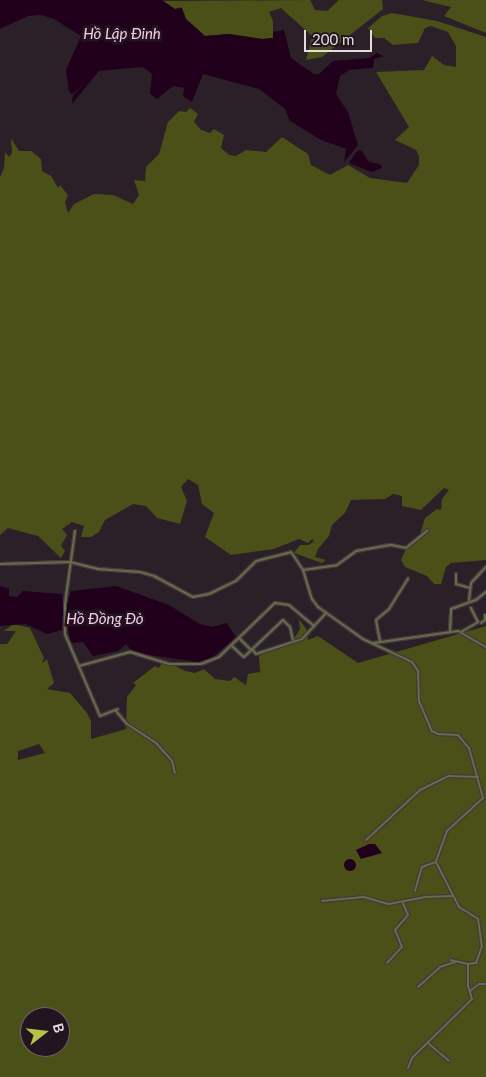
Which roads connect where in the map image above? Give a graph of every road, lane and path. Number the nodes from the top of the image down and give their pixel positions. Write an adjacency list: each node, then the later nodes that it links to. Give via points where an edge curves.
1 (75, 530): 3 (street)
2 (428, 530): 6 (street, via 406,548 391,545 356,550 337,565)
3 (70, 562): 4 (street); 6 (street, via 98,569 151,574 193,597 210,594 237,580 256,561 287,550); 27 (street, via 65,634)
4 (0, 564)
5 (486, 567): 9 (street, via 473,580)
6 (303, 570): 13 (street, via 312,599)
7 (456, 574): 9 (street, via 456,584)
8 (408, 579): 22 (street, via 389,609 376,620)
9 (471, 588): 11 (street)
10 (486, 592): 11 (street)
11 (469, 601): 18 (street, via 451,609)
12 (471, 608): 15 (street)
13 (326, 613): 17 (street); 23 (street)
14 (485, 615): 15 (street, via 485,620)
15 (479, 623): 16 (street); 19 (street)
16 (486, 625)
17 (314, 626): 20 (street, via 289,605 278,602); 21 (street, via 305,638)
18 (450, 632): 19 (street); 22 (street)
19 (462, 632): 25 (street)
20 (239, 638): 24 (street); 26 (street)
21 (294, 640): 26 (street, via 256,654); 26 (street, via 290,627 283,620)
22 (380, 642): 23 (street)
23 (372, 643): 29 (street, via 404,656 415,666 418,671 417,694 432,731 463,739)
24 (232, 646): 26 (street, via 243,658); 27 (street, via 219,657 197,665 169,664 130,652)
25 (486, 647)
26 (252, 649)
27 (79, 666): 28 (street, via 100,716 117,710 125,722 156,742 172,761)
28 (175, 773)
29 (478, 777): 30 (street, via 445,778 420,790); 31 (street, via 483,798 447,831)
30 (366, 840)
31 (436, 862): 32 (street, via 422,867); 33 (street)
32 (415, 891)
33 (452, 896): 35 (street, via 424,897); 36 (street, via 459,907 476,916)
34 (322, 901): 35 (street, via 358,897 384,904)
35 (403, 903): 40 (street, via 408,915 395,930 402,947)
36 (482, 932): 37 (street); 41 (street, via 480,957)
37 (486, 933)
38 (450, 960): 39 (street)
39 (456, 962): 41 (street); 43 (street, via 440,966)
40 (387, 963)
41 (468, 964): 44 (street)
42 (486, 984): 44 (street, via 479,984)
43 (418, 987)
44 (470, 991): 45 (street, via 472,999)
45 (429, 1044): 46 (street); 47 (street, via 412,1058)
46 (448, 1061)
47 (408, 1068)

